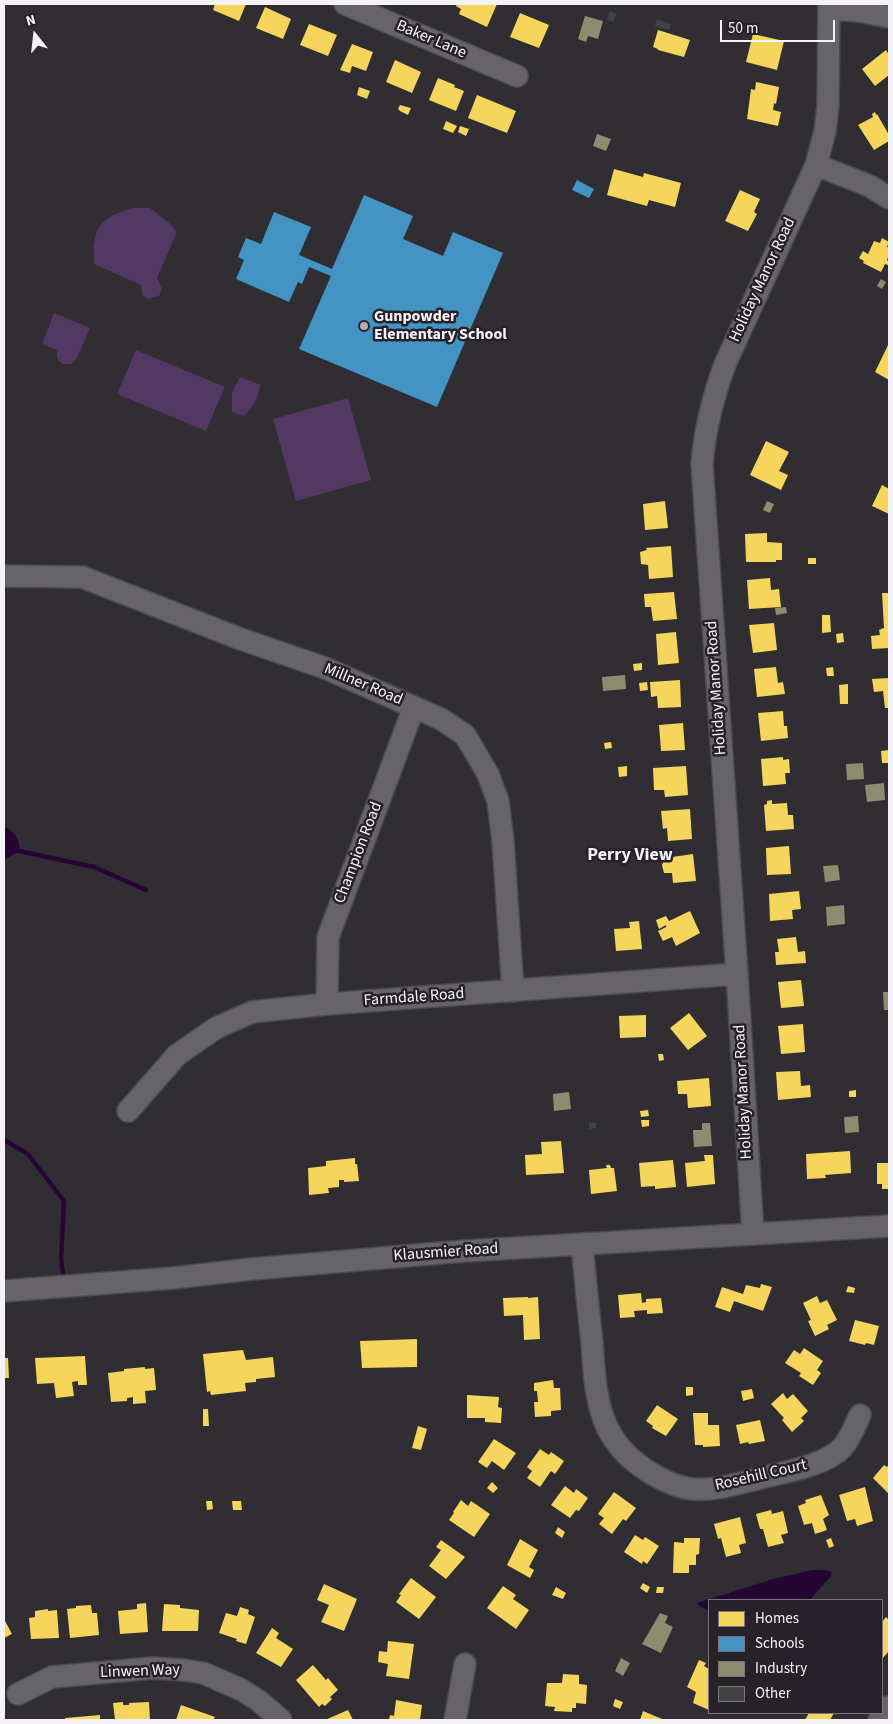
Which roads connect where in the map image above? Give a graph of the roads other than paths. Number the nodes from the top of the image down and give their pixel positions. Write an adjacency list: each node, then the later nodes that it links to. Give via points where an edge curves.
1 (345, 4): 4 (street, Baker Lane)
2 (829, 7): 3 (street); 5 (street, Holiday Manor Road, via 828,106)
3 (889, 17)
4 (517, 76)
5 (816, 165): 6 (street, via 870,186); 9 (street, Holiday Manor Road, via 715,389 702,464)
6 (889, 198)
7 (4, 576): 8 (street, Millner Road, via 82,577 325,668)
8 (414, 707): 10 (street, Millner Road, via 466,735 488,774 498,801); 11 (street, Champion Road, via 328,937)
9 (737, 974): 10 (street, Farmdale Road); 14 (street, Holiday Manor Road)
10 (512, 991): 11 (street, Farmdale Road)
11 (327, 1004): 12 (street, Farmdale Road, via 252,1012 216,1028 177,1055)
12 (128, 1111)
13 (889, 1226): 14 (street, Klausmier Road)
14 (753, 1234): 15 (street, Klausmier Road)
15 (582, 1244): 16 (street, Klausmier Road, via 464,1251); 17 (street, Rosehill Court, via 596,1387 602,1413 616,1442 641,1467 662,1480 694,1489 720,1488 825,1459 842,1448)
16 (4, 1291)
17 (860, 1415)
18 (465, 1664): 22 (street)
19 (18, 1694): 21 (street, Linwen Way, via 52,1677 153,1668 184,1670 203,1673 242,1690)
20 (889, 1707): 23 (street)
21 (281, 1720)
22 (455, 1720)
23 (879, 1720)

